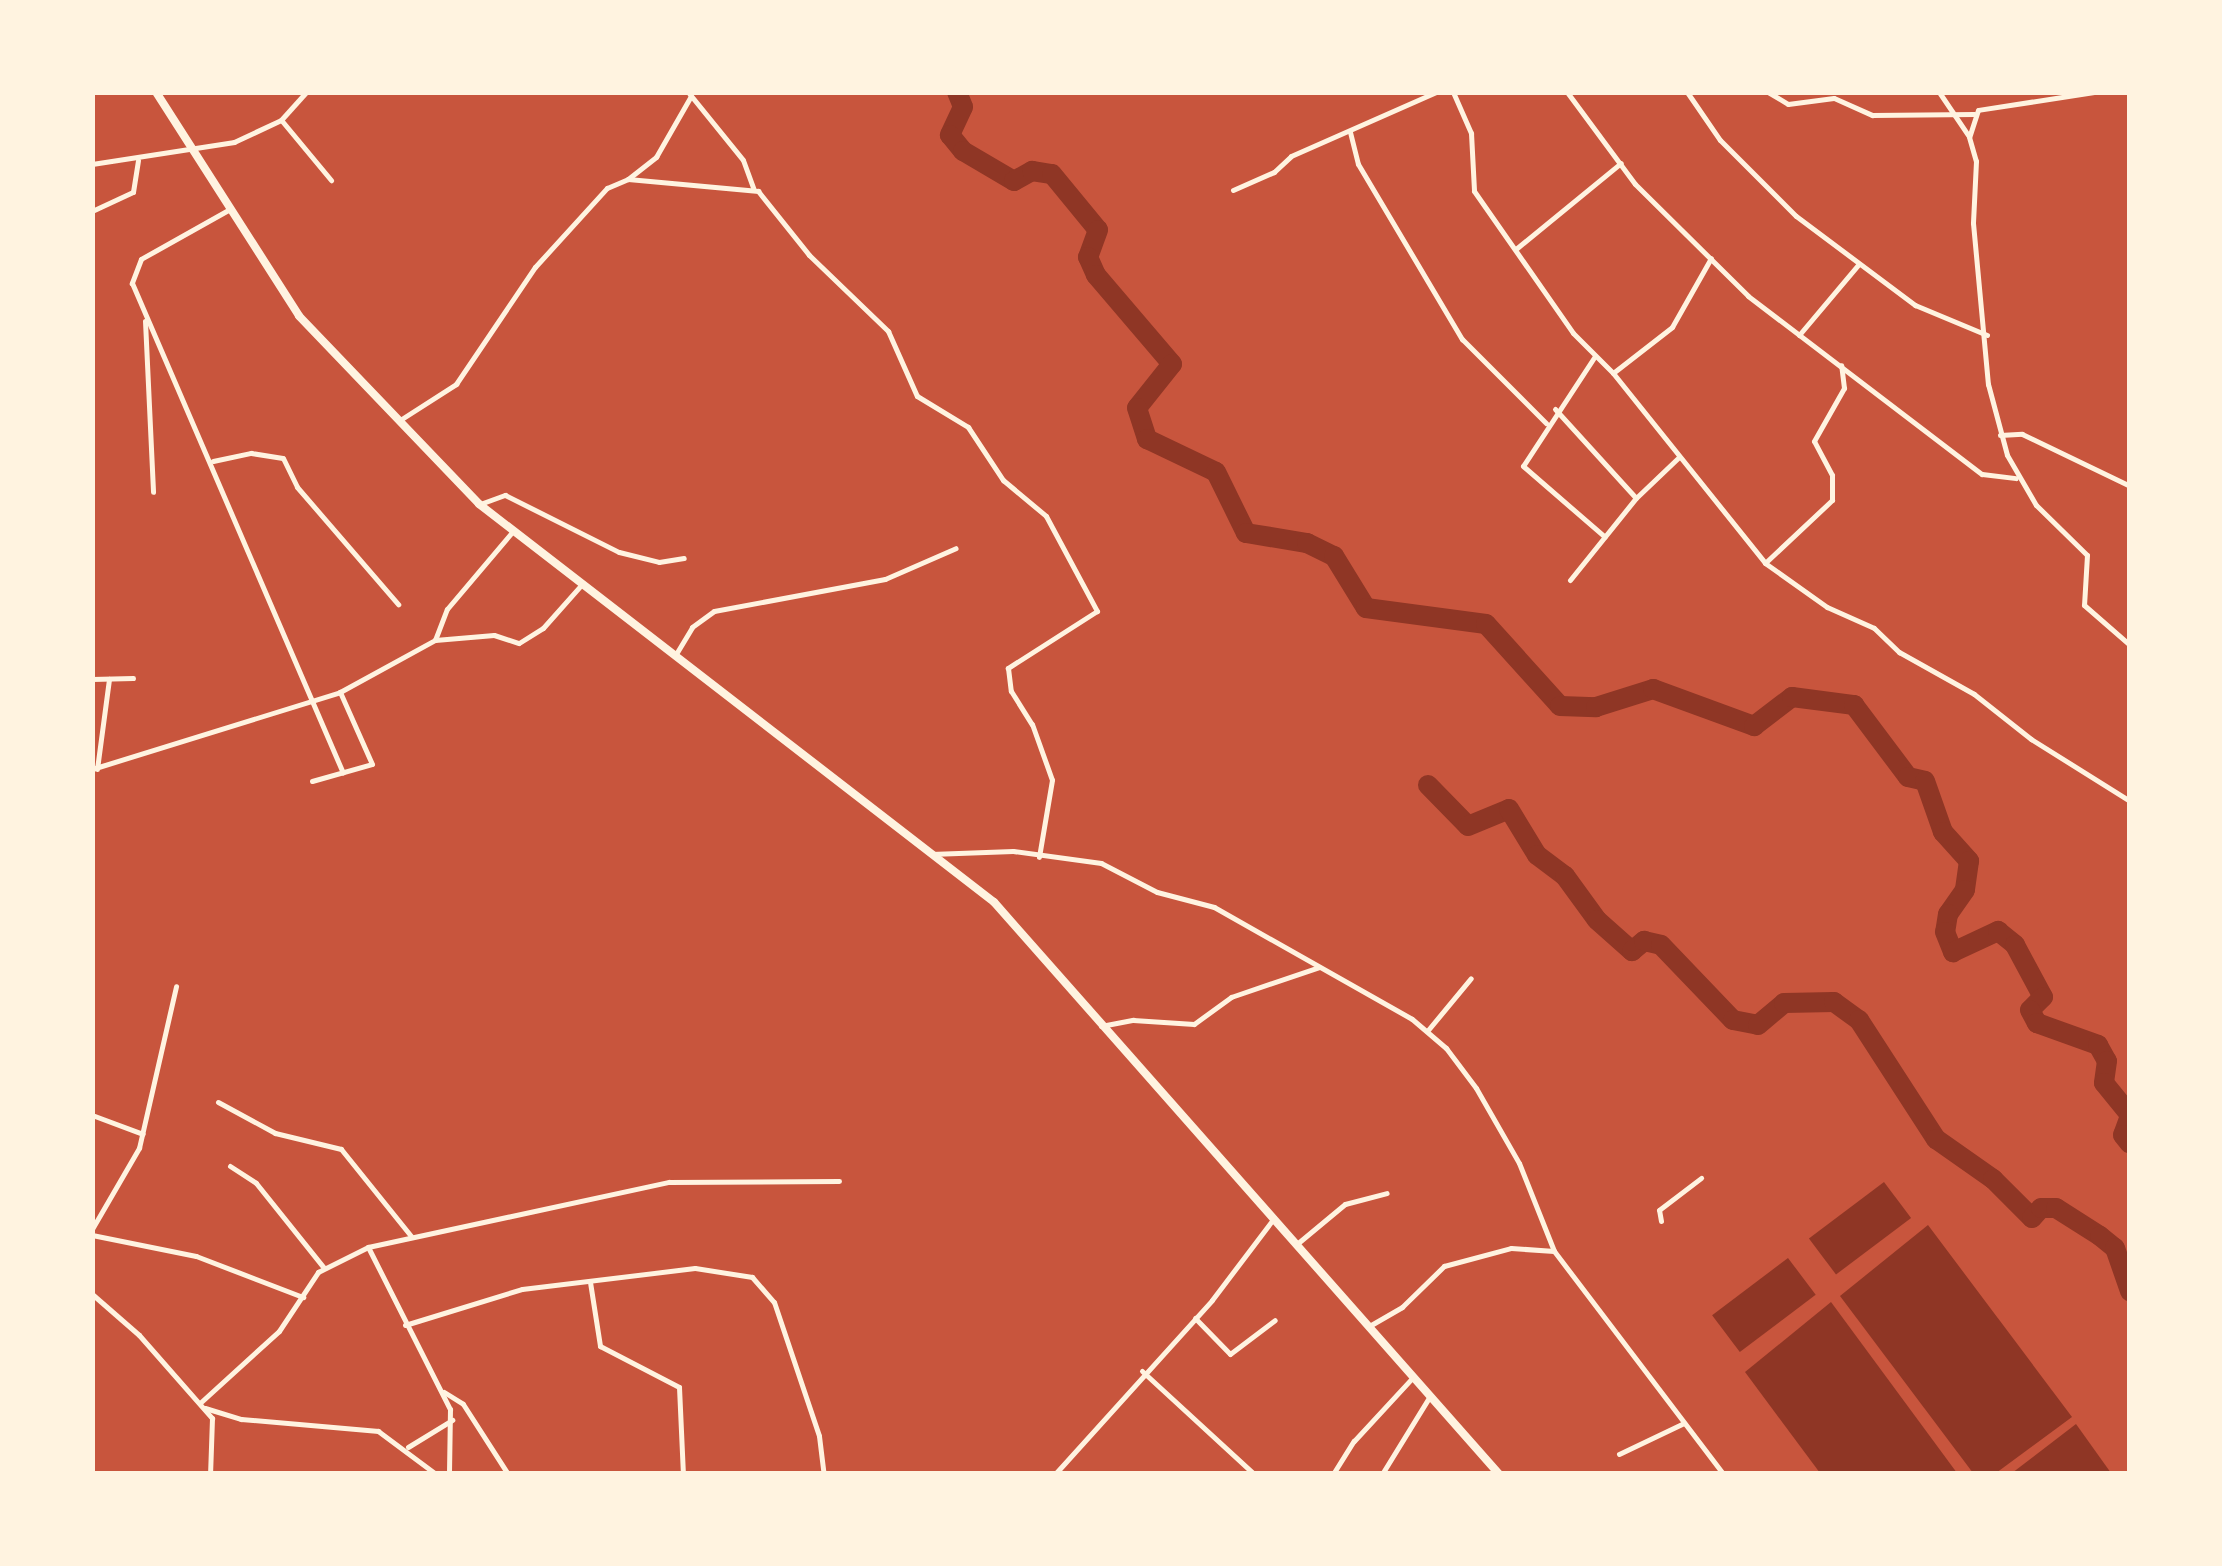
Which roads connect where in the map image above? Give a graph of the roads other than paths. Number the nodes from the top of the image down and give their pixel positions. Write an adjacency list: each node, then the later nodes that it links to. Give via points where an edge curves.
1 (156, 92): 18 (main road)
2 (306, 92): 15 (street)
3 (1436, 92): 16 (street)
4 (1454, 92): 28 (street, via 1471,133 1471,184)
5 (1567, 92): 20 (street)
6 (1687, 92): 12 (street)
7 (1700, 92): 12 (street)
8 (1768, 92): 13 (street, via 1788,104 1834,98 1872,115)
9 (1939, 92): 13 (street)
10 (2094, 92): 14 (street, via 1986,106)
11 (690, 94): 22 (street, via 656,158); 24 (street, via 743,160)
12 (1694, 105): 30 (street, via 1796,216)
13 (1953, 113): 14 (street); 17 (street)
14 (1974, 114): 17 (street)
15 (281, 120): 18 (street, via 234,142); 23 (street)
16 (1350, 132): 25 (street); 39 (street, via 1358,164 1462,339)
17 (1970, 137): 33 (street)
18 (195, 149): 19 (street); 26 (main road)
19 (138, 160): 21 (street); 27 (street, via 133,192)
20 (1621, 163): 28 (street); 29 (street, via 1641,192)
21 (92, 164)
22 (628, 179): 24 (street); 38 (street, via 607,188 556,240 456,384)
23 (330, 180)
24 (753, 188): 69 (street, via 809,255 888,331 916,396 968,427 1003,480 1046,516 1097,610 1008,668 1011,691 1032,724 1052,780)
25 (1233, 190)
26 (234, 207): 31 (street, via 141,259 132,283); 38 (main road, via 299,316)
27 (92, 211)
28 (1518, 248): 34 (street)
29 (1712, 258): 32 (street); 36 (street, via 1672,327)
30 (1858, 265): 32 (street); 33 (street, via 1915,304)
31 (144, 318): 42 (street); 45 (street)
32 (1799, 335): 35 (street)
33 (1987, 336): 40 (street, via 1988,384)
34 (1596, 356): 36 (street); 37 (street)
35 (1840, 365): 43 (street, via 1988,478); 52 (street, via 1844,388 1814,440 1832,474 1832,500)
36 (1614, 373): 41 (street)
37 (1555, 410): 39 (street); 46 (street)
38 (398, 421): 47 (main road)
39 (1546, 423): 49 (street, via 1525,469)
40 (2000, 434): 43 (street); 44 (street, via 2022,434)
41 (1679, 457): 46 (street); 52 (street)
42 (213, 462): 55 (street, via 251,453 283,458 297,487); 63 (street)
43 (2016, 478): 57 (street, via 2084,548 2084,605)
44 (2130, 486)
45 (152, 492)
46 (1636, 498): 49 (street)
47 (479, 504): 48 (main road); 51 (street, via 505,495 619,552 660,562)
48 (512, 532): 54 (main road); 56 (street, via 447,608)
49 (1605, 536): 53 (street)
50 (956, 548): 58 (street, via 885,579 714,610 692,627)
51 (684, 558)
52 (1765, 563): 67 (street, via 1826,608 1874,628 1898,652 1974,694 2031,740)
53 (1570, 580)
54 (582, 583): 56 (street, via 543,628 519,643 494,636); 58 (main road)
55 (398, 604)
56 (435, 640): 62 (street)
57 (2130, 645)
58 (675, 655): 68 (main road)
59 (133, 678): 61 (street)
60 (92, 679): 61 (street)
61 (109, 679): 64 (street)
62 (340, 692): 63 (street); 65 (street, via 372,764)
63 (315, 701): 64 (street); 65 (street)
64 (95, 769)
65 (343, 773): 66 (street)
66 (312, 781)
67 (2129, 800)
68 (931, 854): 69 (street, via 1013,851); 73 (main road, via 994,902)
69 (1039, 857): 70 (street, via 1102,863 1157,892 1214,907)
70 (1319, 967): 73 (street, via 1230,997 1194,1024 1133,1020); 74 (street)
71 (1472, 978): 74 (street)
72 (176, 986): 77 (street)
73 (1101, 1026): 84 (main road)
74 (1428, 1030): 90 (street, via 1476,1088 1518,1163)
75 (218, 1102): 87 (street, via 275,1133 341,1149)
76 (92, 1115): 77 (street)
77 (143, 1134): 86 (street)
78 (230, 1166): 91 (street, via 256,1183)
79 (1700, 1178): 82 (street)
80 (839, 1181): 87 (street, via 669,1182)
81 (1386, 1193): 88 (street, via 1345,1204)
82 (1680, 1194): 83 (street); 85 (street, via 1659,1210)
83 (1685, 1202)
84 (1275, 1217): 88 (main road); 95 (street)
85 (1661, 1221)
86 (92, 1232): 94 (street, via 196,1256)
87 (411, 1236): 89 (street)
88 (1298, 1243): 97 (main road)
89 (368, 1248): 91 (street); 98 (street)
90 (1554, 1252): 97 (street, via 1511,1248 1444,1266 1402,1306); 105 (street)
91 (324, 1268): 94 (street)
92 (590, 1282): 98 (street, via 498,1293); 112 (street, via 600,1346 679,1387); 113 (street, via 695,1268 727,1270 766,1286 820,1436)
93 (92, 1294): 103 (street)
94 (303, 1297): 103 (street)
95 (1194, 1318): 96 (street, via 1230,1354); 99 (street)
96 (1275, 1320)
97 (1371, 1324): 100 (main road)
98 (405, 1325): 101 (street)
99 (1142, 1370): 114 (street); 115 (street)
100 (1414, 1376): 102 (main road); 116 (street, via 1354,1440)
101 (442, 1392): 104 (street); 111 (street, via 463,1404)
102 (1430, 1395): 117 (street); 118 (main road)
103 (203, 1405): 106 (street, via 241,1419 378,1431); 108 (street, via 215,1436)
104 (452, 1420): 106 (street); 110 (street)
105 (1685, 1422): 107 (street); 119 (street)
106 (408, 1447): 109 (street)
107 (1619, 1454)
108 (210, 1474)
109 (436, 1474)
110 (449, 1474)
111 (508, 1474)
112 (682, 1474)
113 (824, 1474)
114 (1055, 1474)
115 (1254, 1474)
116 (1334, 1474)
117 (1382, 1474)
118 (1499, 1474)
119 (1724, 1474)

